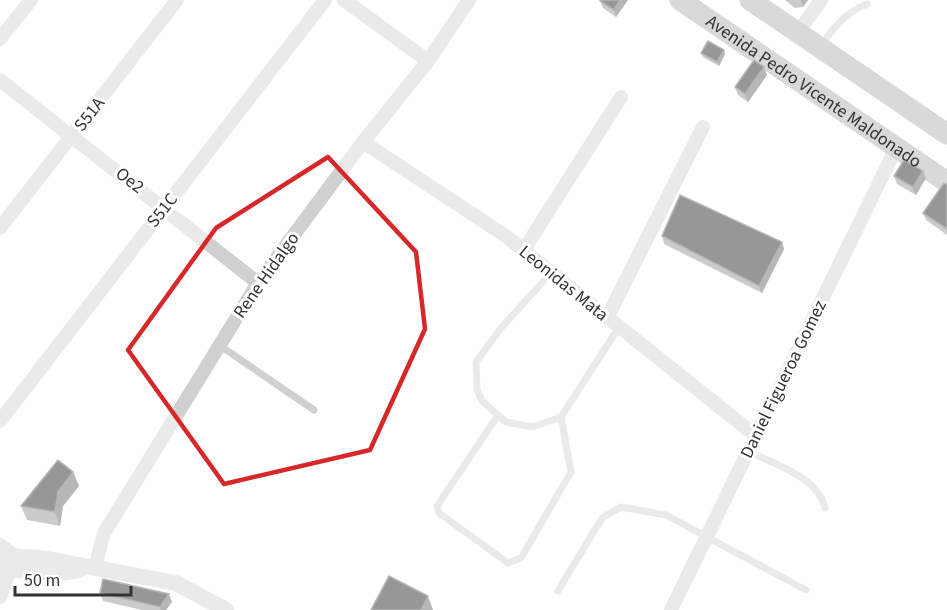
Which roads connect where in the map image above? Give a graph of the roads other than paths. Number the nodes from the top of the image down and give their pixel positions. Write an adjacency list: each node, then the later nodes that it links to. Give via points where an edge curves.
1 (31, 0): 11 (street)
2 (177, 0): 19 (street, S51A)
3 (325, 0): 25 (street, S51C)
4 (344, 0): 13 (street)
5 (469, 0): 13 (street, Rene Hidalgo)
6 (680, 0): 22 (main road, Avenida Pedro Vicente Maldonado)
7 (821, 0): 10 (street)
8 (748, 3): 10 (main road); 21 (lane)
9 (867, 4): 12 (lane, via 840,20)
10 (798, 32): 12 (main road)
11 (0, 39)
12 (820, 47): 18 (main road)
13 (428, 61): 20 (street, Rene Hidalgo)
14 (0, 80): 19 (street, Oe2)
15 (621, 97): 27 (street)
16 (842, 99): 23 (lane)
17 (703, 127): 30 (street)
18 (947, 134)
19 (72, 136): 25 (street, Oe2); 26 (street, S51A)
20 (363, 142): 27 (street, Leonidas Mata); 29 (street, Rene Hidalgo)
21 (947, 143)
22 (896, 148): 24 (main road, Avenida Pedro Vicente Maldonado); 37 (street, Daniel Figueroa Gomez)
23 (947, 172)
24 (947, 182)
25 (165, 207): 29 (street, Oe2); 36 (street, S51C)
26 (0, 228)
27 (524, 251): 28 (street, Leonidas Mata)
28 (551, 273): 30 (street, Leonidas Mata); 34 (lane, via 476,362 477,390 482,401)
29 (258, 283): 32 (street, Rene Hidalgo)
30 (607, 318): 31 (street, Leonidas Mata)
31 (619, 327): 35 (lane); 37 (street, Leonidas Mata)
32 (219, 345): 33 (lane); 43 (street, Rene Hidalgo, via 104,533)
33 (314, 410)
34 (498, 415): 35 (lane, via 506,422 532,427); 35 (lane, via 437,506 439,513 508,562 522,558 571,472)
35 (561, 417)
36 (0, 421)
37 (756, 436): 38 (street, Daniel Figueroa Gomez)
38 (748, 451): 39 (lane, via 800,477 822,497); 40 (street, Daniel Figueroa Gomez)
39 (825, 508)
40 (707, 536): 44 (lane); 45 (lane, via 666,515 621,507 602,518); 48 (street, Daniel Figueroa Gomez)
41 (0, 545): 42 (street)
42 (6, 562): 43 (street, via 60,573); 46 (street)
43 (95, 568): 47 (street, via 176,583)
44 (806, 590)
45 (558, 591)
46 (0, 597)
47 (226, 610)
48 (671, 610)

